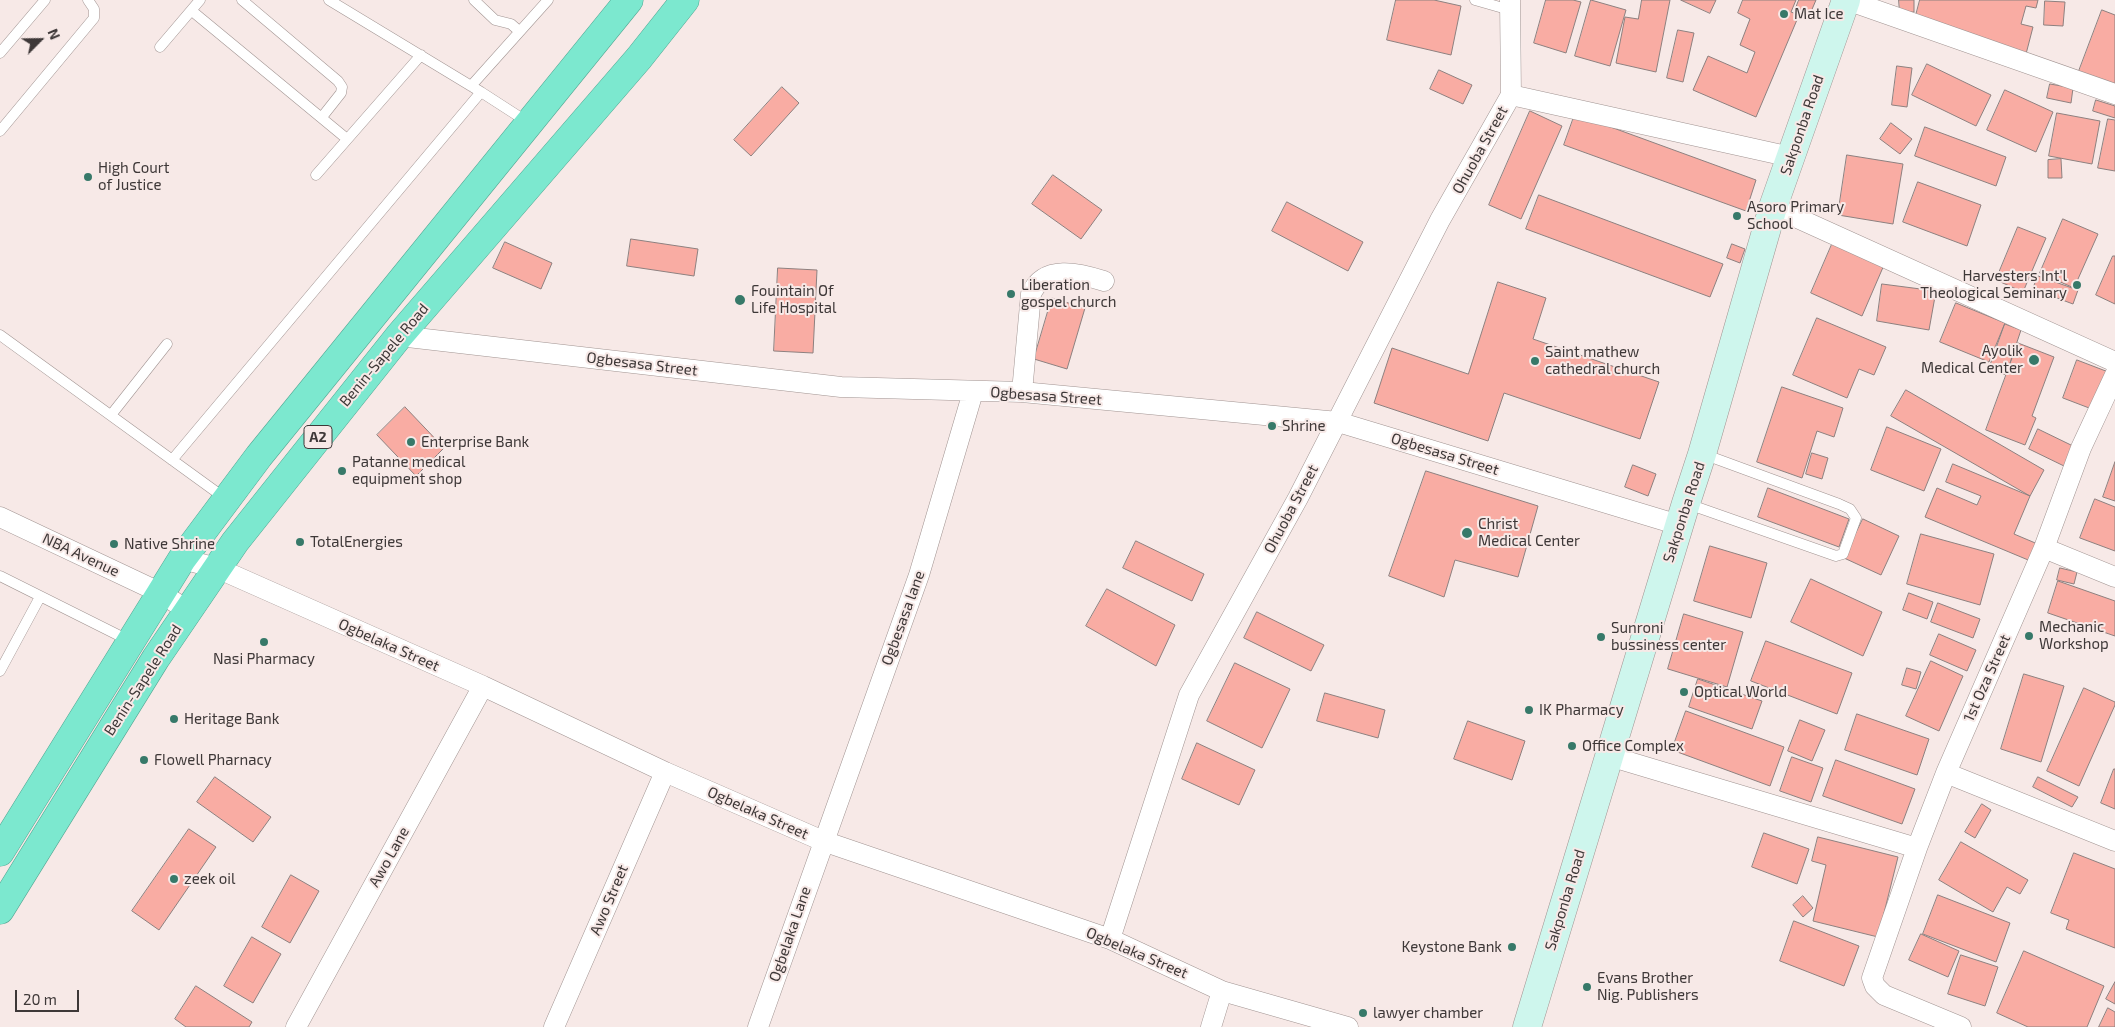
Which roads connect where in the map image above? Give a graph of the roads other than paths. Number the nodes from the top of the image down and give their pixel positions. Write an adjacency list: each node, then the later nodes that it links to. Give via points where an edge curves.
1 (45, 0): 16 (lane)
2 (88, 0): 24 (lane, via 94,9 94,18)
3 (200, 0): 13 (lane)
4 (242, 0): 22 (lane, via 338,81 341,93)
5 (329, 0): 17 (lane)
6 (474, 0): 14 (lane, via 494,20 511,24)
7 (548, 0): 14 (lane)
8 (628, 0): 23 (highway, Benin-Sapele Road / A2)
9 (685, 0): 31 (highway, Benin-Sapele Road / A2, via 639,58)
10 (1475, 0): 12 (lane)
11 (1847, 0): 20 (street); 26 (main road, Sakponba Road)
12 (1510, 5): 21 (street, Ohuoba Street)
13 (192, 11): 15 (lane); 22 (lane)
14 (519, 31): 18 (lane)
15 (160, 47)
16 (0, 54)
17 (421, 55): 18 (lane); 25 (lane)
18 (471, 86): 19 (lane)
19 (481, 92): 23 (lane); 40 (lane)
20 (2115, 94)
21 (1511, 95): 26 (street, Ohuoba Street); 38 (street, Ohuoba Street, via 1440,220)
22 (322, 117): 25 (lane)
23 (530, 124): 41 (highway, Benin-Sapele Road / A2)
24 (0, 131)
25 (347, 139): 27 (lane)
26 (1791, 157): 28 (main road, Sakponba Road)
27 (316, 175)
28 (1774, 207): 33 (street); 39 (main road, Sakponba Road)
29 (1104, 281): 36 (street, via 1056,273 1036,284 1031,294)
30 (0, 335): 37 (lane)
31 (399, 336): 35 (street, Ogbesasa Street, via 841,387); 46 (highway, Benin-Sapele Road / A2)
32 (168, 344): 37 (lane)
33 (2115, 362)
34 (2115, 375): 44 (street, 1st Oza Street, via 2081,448)
35 (973, 392): 36 (street, Ogbesasa Street); 58 (street, Ogbesasa lane, via 919,575)
36 (1022, 392): 38 (street, Ogbesasa Street)
37 (111, 415): 40 (lane)
38 (1338, 422): 42 (street, Ogbesasa Street); 63 (street, Ohuoba Street, via 1190,695)
39 (1702, 454): 42 (main road, Sakponba Road); 42 (lane, via 1839,504 1850,509 1856,518 1843,554 1836,556)
40 (172, 460): 41 (lane)
41 (226, 499): 45 (highway, Benin-Sapele Road / A2)
42 (1682, 514): 55 (main road, Sakponba Road)
43 (0, 517): 49 (street, NBA Avenue)
44 (2044, 548): 48 (street); 57 (street, 1st Oza Street)
45 (182, 559): 46 (street, Ogbelaka Street); 49 (highway, Benin-Sapele Road / A2)
46 (217, 568): 51 (highway, Benin-Sapele Road / A2); 54 (street, Ogbelaka Street)
47 (0, 576): 50 (lane)
48 (2115, 577)
49 (162, 593): 51 (street, NBA Avenue); 52 (highway, Benin-Sapele Road / A2)
50 (40, 597): 52 (lane); 53 (lane)
51 (188, 611): 62 (highway, Benin-Sapele Road / A2)
52 (131, 642): 61 (highway, Benin-Sapele Road / A2)
53 (0, 671)
54 (483, 686): 56 (street, Ogbelaka Street); 65 (street, Awo Lane)
55 (1609, 756): 60 (street); 70 (main road, Sakponba Road)
56 (665, 772): 58 (street, Ogbelaka Street); 66 (street, Awo Street)
57 (1946, 773): 59 (street); 60 (street, 1st Oza Street)
58 (823, 841): 63 (street, Ogbelaka Street); 67 (street, Ogbelaka Lane)
59 (2115, 841)
60 (1917, 848): 71 (street, 1st Oza Street, via 1872,978 1884,995)
61 (0, 852)
62 (0, 910)
63 (1110, 939): 64 (street, Ogbelaka Street)
64 (1222, 991): 68 (street); 69 (street, Ogbelaka Street)
65 (296, 1027)
66 (554, 1027)
67 (758, 1027)
68 (1211, 1027)
69 (1348, 1027)
70 (1527, 1027)
71 (1961, 1027)

